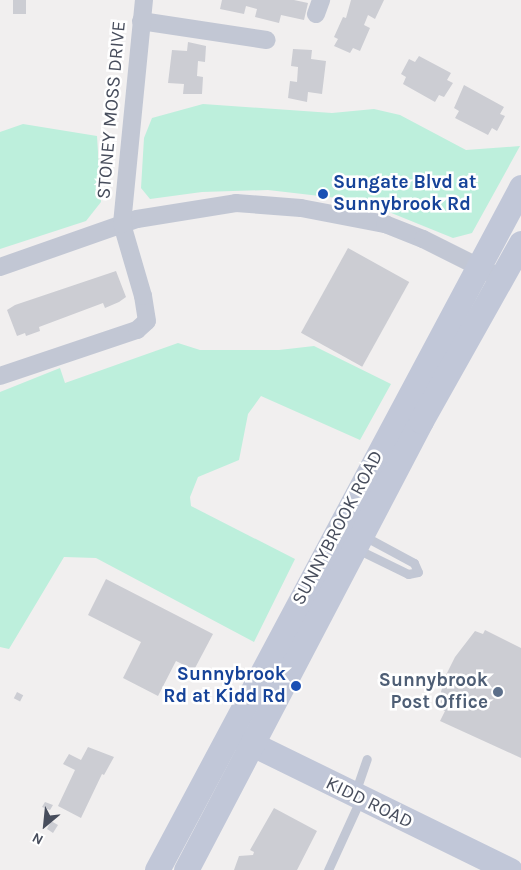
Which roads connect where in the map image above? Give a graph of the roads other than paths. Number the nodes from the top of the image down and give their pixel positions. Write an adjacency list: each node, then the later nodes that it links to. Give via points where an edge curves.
1 (144, 0): 2 (street, STONEY MOSS DRIVE)
2 (141, 21): 3 (street); 5 (street, STONEY MOSS DRIVE)
3 (267, 40)
4 (521, 187): 7 (main road, SUNNYBROOK ROAD)
5 (122, 224): 7 (street, via 236,203 302,208 385,224); 8 (street); 10 (street, via 147,321 137,330)
6 (521, 242): 9 (main road, SUNNYBROOK ROAD)
7 (477, 266): 9 (street); 12 (main road, SUNNYBROOK ROAD)
8 (0, 267)
9 (501, 278): 11 (main road, SUNNYBROOK ROAD)
10 (0, 376)
11 (358, 541): 11 (lane, via 408,574 418,572 414,563); 13 (main road, SUNNYBROOK ROAD)
12 (229, 733): 13 (main road, KIDD ROAD); 17 (main road, SUNNYBROOK ROAD)
13 (253, 745): 15 (main road, KIDD ROAD); 18 (main road, SUNNYBROOK ROAD)
14 (367, 759): 15 (lane)
15 (357, 798): 19 (lane); 20 (main road, KIDD ROAD)
16 (521, 866): 21 (lane)
17 (157, 870)
18 (186, 870)
19 (328, 870)
20 (510, 870)
21 (519, 870)

